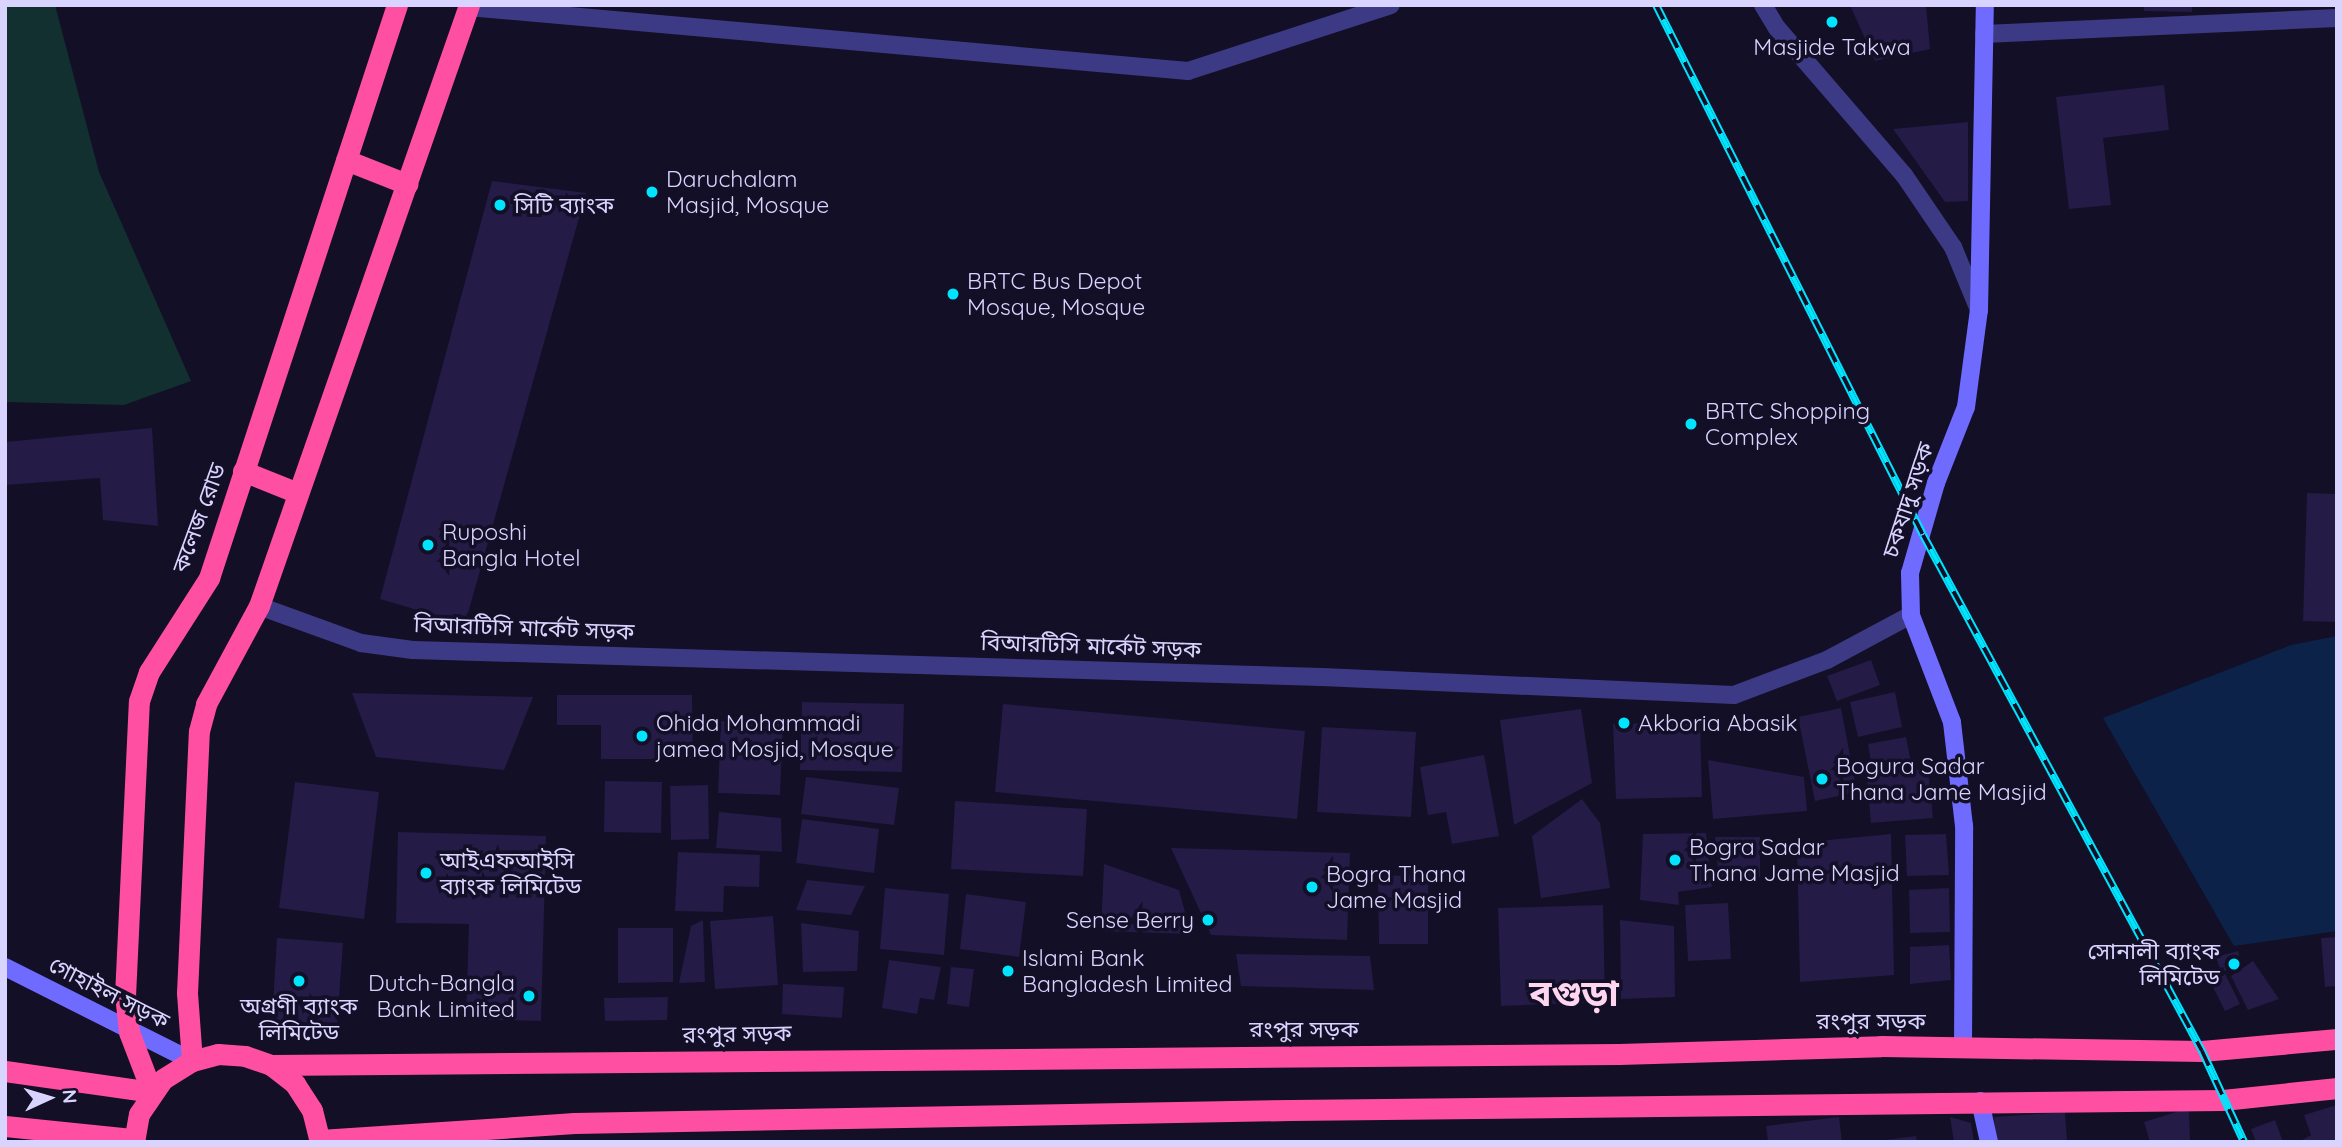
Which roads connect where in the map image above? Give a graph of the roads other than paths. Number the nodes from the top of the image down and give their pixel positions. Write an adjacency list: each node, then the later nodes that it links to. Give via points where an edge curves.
1 (397, 5): 8 (highway, কলেজ রোড)
2 (1391, 5): 5 (street, via 1188,71)
3 (1763, 5): 10 (street, via 1777,28 1904,175 1952,247)
4 (1985, 5): 7 (street, চকযাদু সড়ক)
5 (468, 6): 9 (highway)
6 (2337, 18): 7 (street)
7 (1984, 34): 10 (street, চকযাদু সড়ক)
8 (346, 160): 9 (highway); 11 (highway, কলেজ রোড)
9 (407, 184): 12 (highway)
10 (1979, 310): 14 (street, চকযাদু সড়ক, via 1966,407 1936,483 1910,573)
11 (243, 471): 12 (highway); 16 (highway, কলেজ রোড, via 209,578 149,672 139,701 128,854 125,996)
12 (298, 493): 13 (highway)
13 (259, 606): 14 (street, বিআরটিসি মার্কেট সড়ক, via 361,643 413,650 1734,695 1827,660); 19 (highway, via 206,704 199,731 187,993)
14 (1911, 615): 18 (street, চকযাদু সড়ক, via 1952,722 1963,813)
15 (5, 967): 16 (street, গোহাইল সড়ক)
16 (129, 1032): 19 (street, গোহাইল সড়ক); 23 (highway, কলেজ রোড)
17 (2337, 1039): 18 (highway, রংপুর সড়ক, via 2202,1051)
18 (1963, 1047): 20 (highway, রংপুর সড়ক)
19 (192, 1061): 20 (highway, via 218,1054 245,1056); 23 (highway)
20 (271, 1065): 27 (highway, via 295,1084 312,1110)
21 (5, 1071): 23 (highway)
22 (2337, 1087): 24 (highway, via 2223,1100)
23 (152, 1092): 26 (highway, via 139,1114)
24 (1980, 1101): 27 (highway, via 588,1123); 28 (street)
25 (5, 1126): 26 (highway)
26 (134, 1140)
27 (320, 1141)
28 (1989, 1142)

